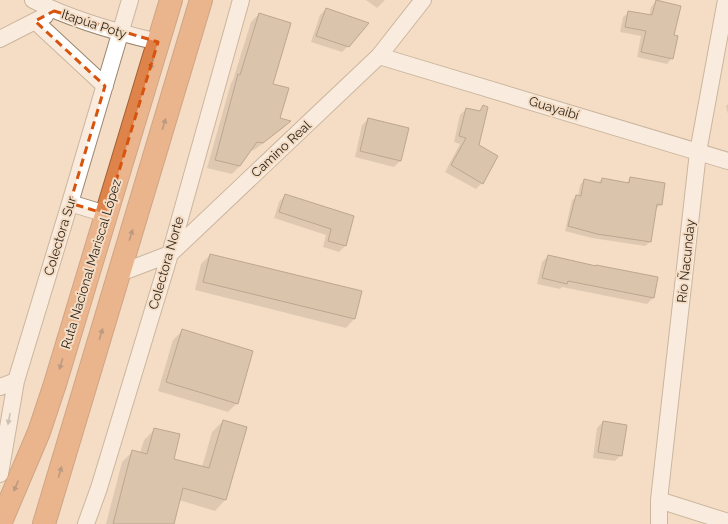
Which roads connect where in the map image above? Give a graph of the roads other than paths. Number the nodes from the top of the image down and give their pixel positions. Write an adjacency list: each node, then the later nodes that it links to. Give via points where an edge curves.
1 (33, 0): 8 (street, Itapúa Poty)
2 (130, 0): 10 (street, Colectora Sur)
3 (171, 0): 12 (highway, Ruta Nacional Mariscal López)
4 (201, 0): 20 (highway, one-way to 4)
5 (241, 0): 19 (street, Colectora Norte)
6 (423, 0): 13 (street, Camino Real)
7 (726, 0): 15 (street, Río Ñacunday)
8 (54, 11): 9 (street); 10 (street, Itapúa Poty)
9 (36, 21): 11 (street); 14 (street)
10 (120, 33): 12 (street, Itapúa Poty); 14 (street, Colectora Sur)
11 (0, 39)
12 (158, 42): 18 (highway, Ruta Nacional Mariscal López, one-way to 18)
13 (379, 56): 15 (street, Guayaibí); 19 (street, Camino Real)
14 (105, 86): 17 (street, Colectora Sur)
15 (698, 152): 16 (street, Guayaibí); 24 (street, Río Ñacunday)
16 (728, 161)
17 (70, 203): 18 (street); 21 (street, Colectora Sur)
18 (106, 214): 26 (highway, Ruta Nacional Mariscal López, one-way to 26, via 39,432)
19 (170, 254): 20 (street, Camino Real); 28 (street, Colectora Norte)
20 (120, 273): 27 (highway, one-way to 20)
21 (16, 381): 22 (street); 23 (street, Colectora Sur, one-way to 23)
22 (0, 387)
23 (0, 474)
24 (659, 500): 25 (street); 29 (street, Río Ñacunday)
25 (728, 522)
26 (0, 524)
27 (44, 524)
28 (86, 524)
29 (659, 524)

